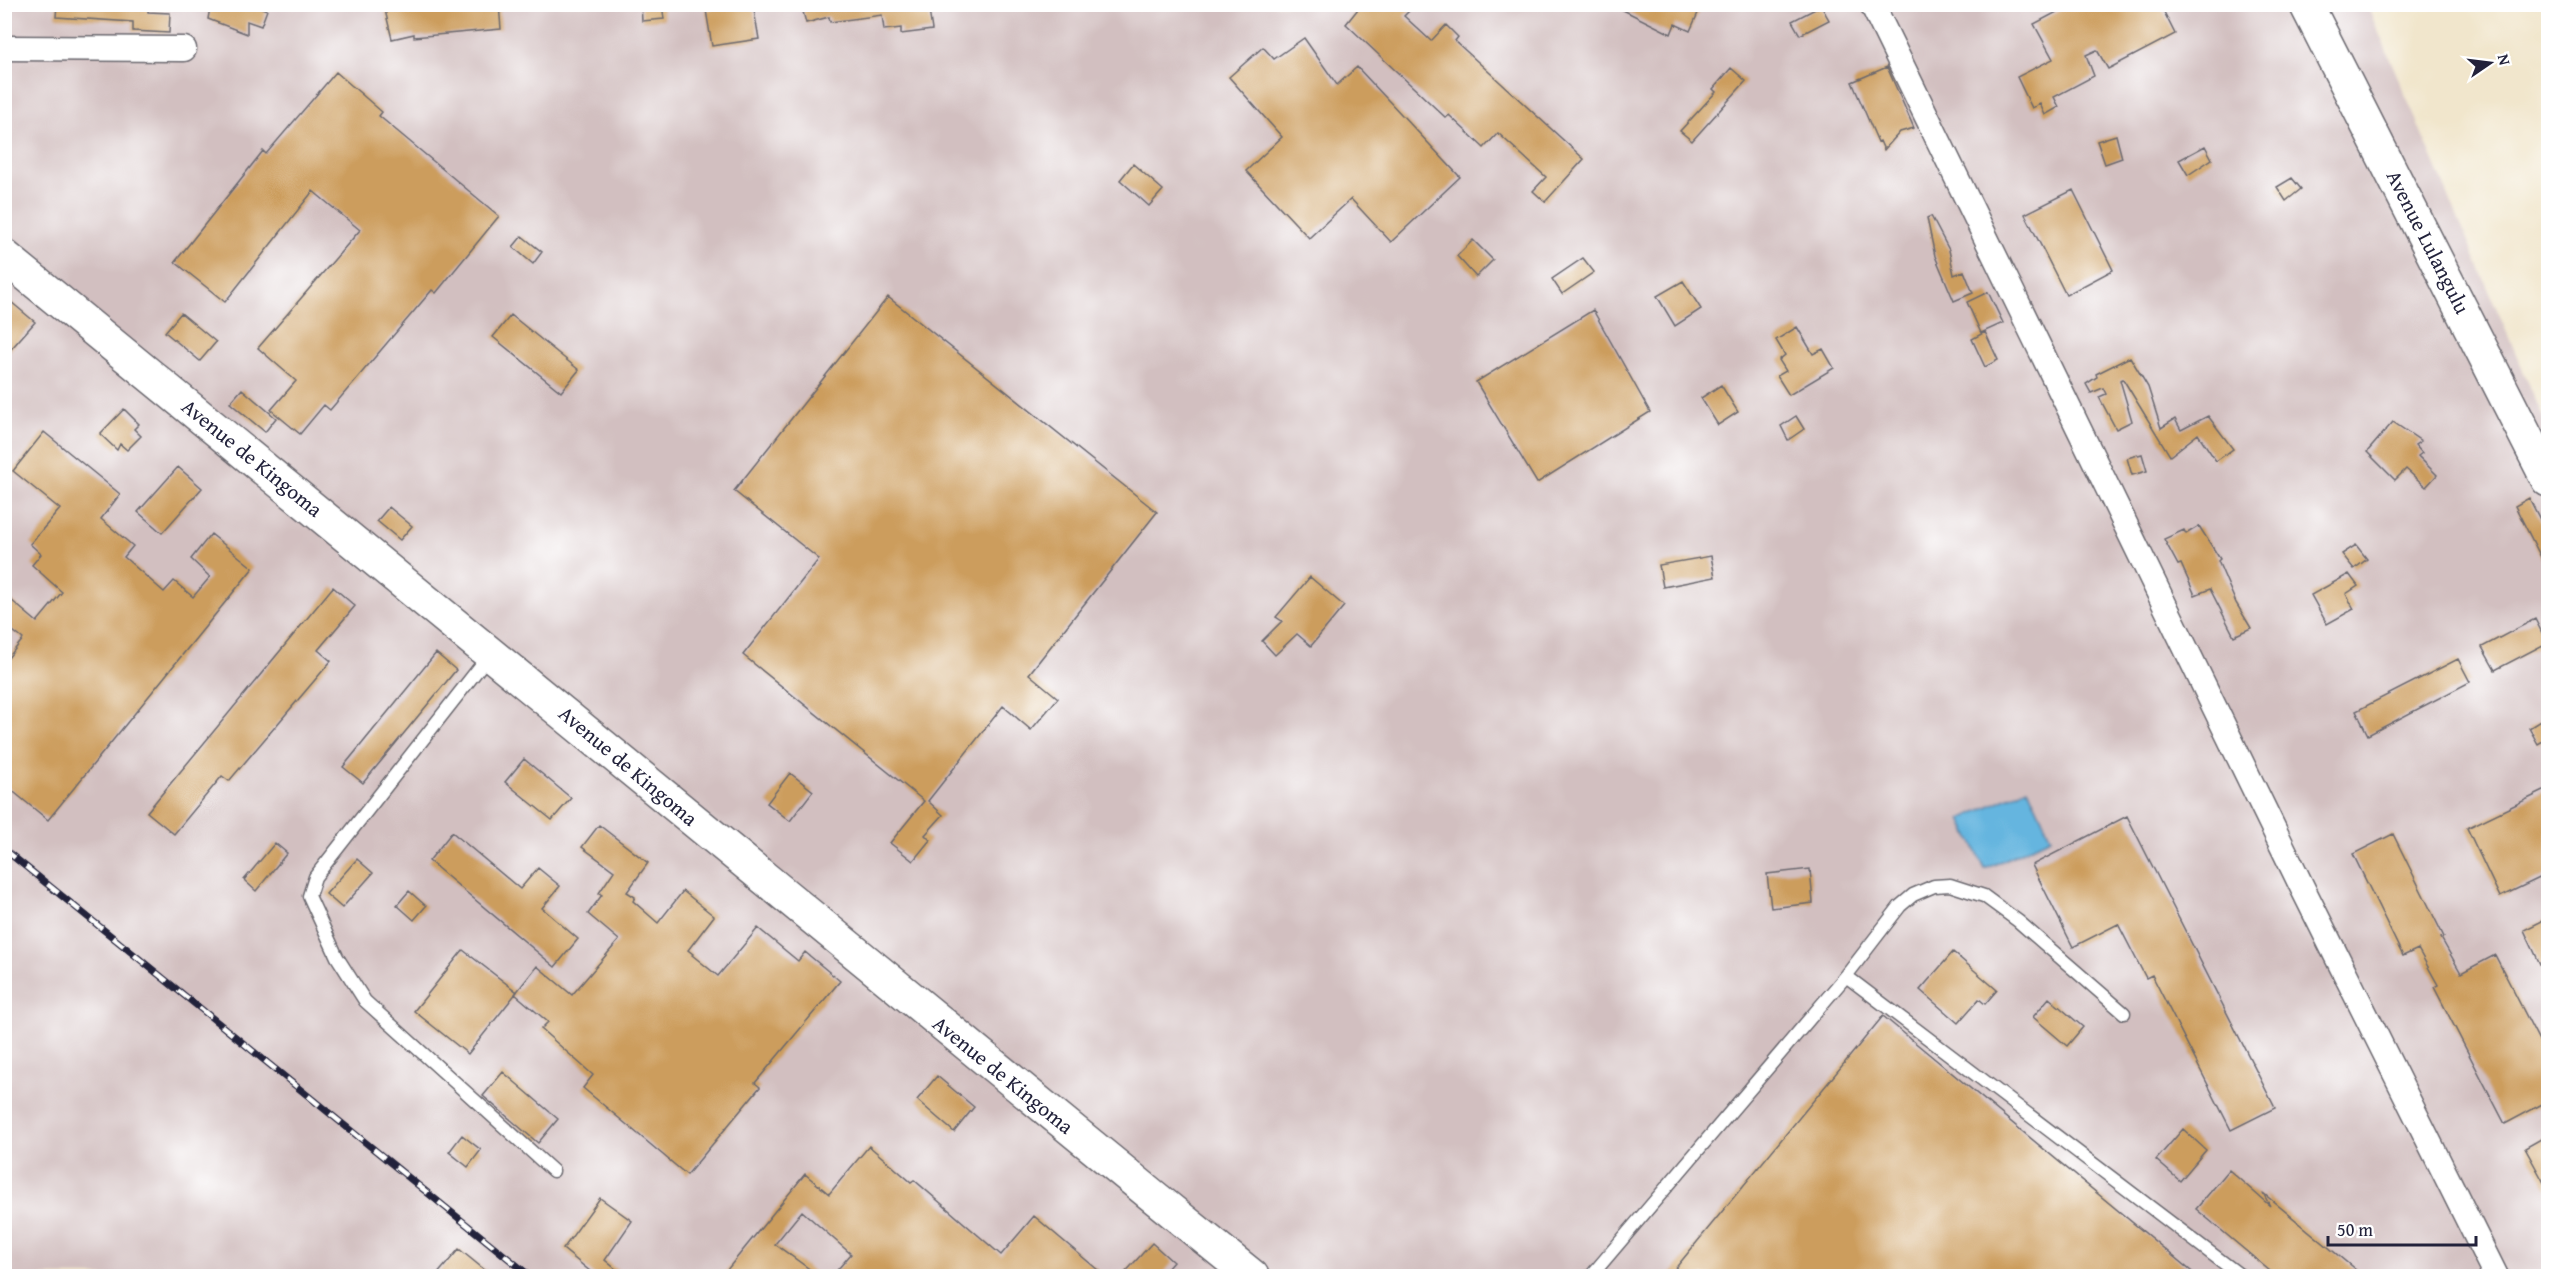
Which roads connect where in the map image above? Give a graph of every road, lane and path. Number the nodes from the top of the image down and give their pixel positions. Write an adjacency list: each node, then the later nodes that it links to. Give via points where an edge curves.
1 (1872, 4): 14 (street)
2 (2306, 4): 6 (street, Avenue Lulangulu)
3 (4, 48): 4 (street)
4 (184, 49)
5 (4, 256): 7 (street, Avenue de Kingoma)
6 (2548, 480)
7 (491, 653): 10 (lane, via 315,877 309,896 337,957 365,1001); 11 (street, Avenue de Kingoma, via 929,1016)
8 (1846, 976): 9 (lane, via 1900,906 1934,886 1950,885 1983,896 2018,921); 12 (lane); 13 (lane)
9 (2124, 1013)
10 (553, 1171)
11 (1252, 1276)
12 (1591, 1276)
13 (2241, 1276)
14 (2496, 1276)

